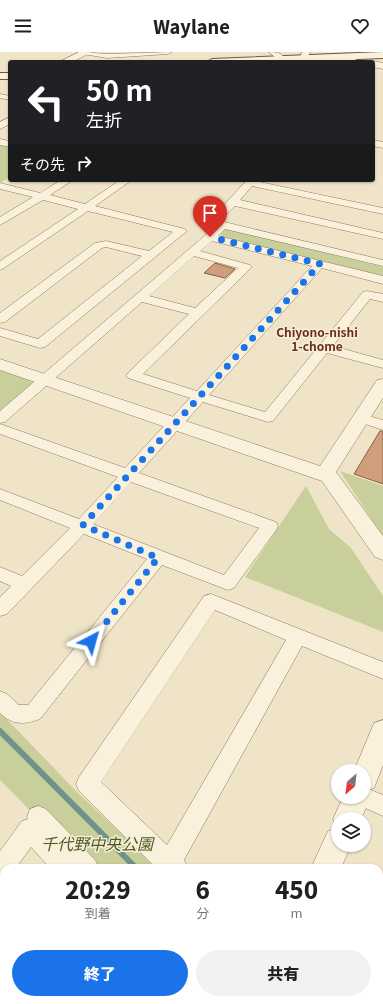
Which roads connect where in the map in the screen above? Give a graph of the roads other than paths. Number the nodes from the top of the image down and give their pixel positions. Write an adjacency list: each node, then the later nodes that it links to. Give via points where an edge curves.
1 (86, 52): 2 (street, via 107,56); 6 (street)
2 (171, 54)
3 (383, 54): 4 (main road)
4 (305, 55): 5 (main road)
5 (279, 57): 7 (main road)
6 (68, 60)
7 (239, 60)
8 (65, 182): 11 (street)
9 (124, 182): 13 (street)
10 (0, 186): 11 (street)
11 (42, 196): 13 (street); 15 (street)
12 (233, 202): 14 (street, via 250,183); 16 (street, via 212,223); 17 (street)
13 (86, 208): 21 (street); 22 (street, via 181,231)
14 (383, 211)
15 (0, 222)
16 (223, 225): 18 (street); 23 (street)
17 (383, 236)
18 (210, 237): 20 (street); 24 (street)
19 (0, 250): 21 (street)
20 (193, 252): 27 (street); 29 (street, via 246,267)
21 (16, 254): 25 (street)
22 (151, 255): 30 (street, via 106,244 99,245); 31 (street, via 40,344)
23 (383, 263)
24 (320, 264): 26 (street); 37 (street)
25 (0, 266)
26 (383, 280)
27 (140, 297): 29 (street); 35 (street)
28 (383, 298): 32 (street, via 368,295)
29 (198, 313): 37 (street, via 133,375)
30 (0, 319)
31 (0, 332)
32 (324, 348): 34 (street); 37 (street, via 268,418)
33 (0, 364): 35 (street)
34 (383, 364)
35 (46, 380): 39 (street); 40 (street)
36 (383, 384): 38 (street)
37 (199, 396): 40 (street)
38 (361, 418): 41 (street); 43 (street)
39 (0, 419)
40 (174, 424): 43 (street); 44 (street)
41 (383, 425)
42 (0, 429): 44 (street)
43 (324, 474): 47 (street, via 329,476)
44 (129, 475): 46 (street); 48 (street, via 270,526 228,583)
45 (0, 494): 46 (street)
46 (83, 525): 48 (street); 50 (street)
47 (383, 552)
48 (158, 558): 54 (street, via 33,712 15,714)
49 (0, 574): 50 (street)
50 (23, 584): 51 (street)
51 (0, 609)
52 (298, 636): 53 (street); 64 (street, via 212,601 87,784); 65 (street)
53 (383, 671)
54 (0, 700)
55 (383, 731): 56 (street)
56 (370, 764)
57 (371, 800): 58 (street)
58 (383, 806)
59 (38, 817): 63 (street)
60 (333, 852): 66 (street)
61 (5, 864): 62 (street, via 30,829)
62 (62, 864)
63 (83, 864)
64 (170, 864)
65 (173, 864)
66 (328, 864)

